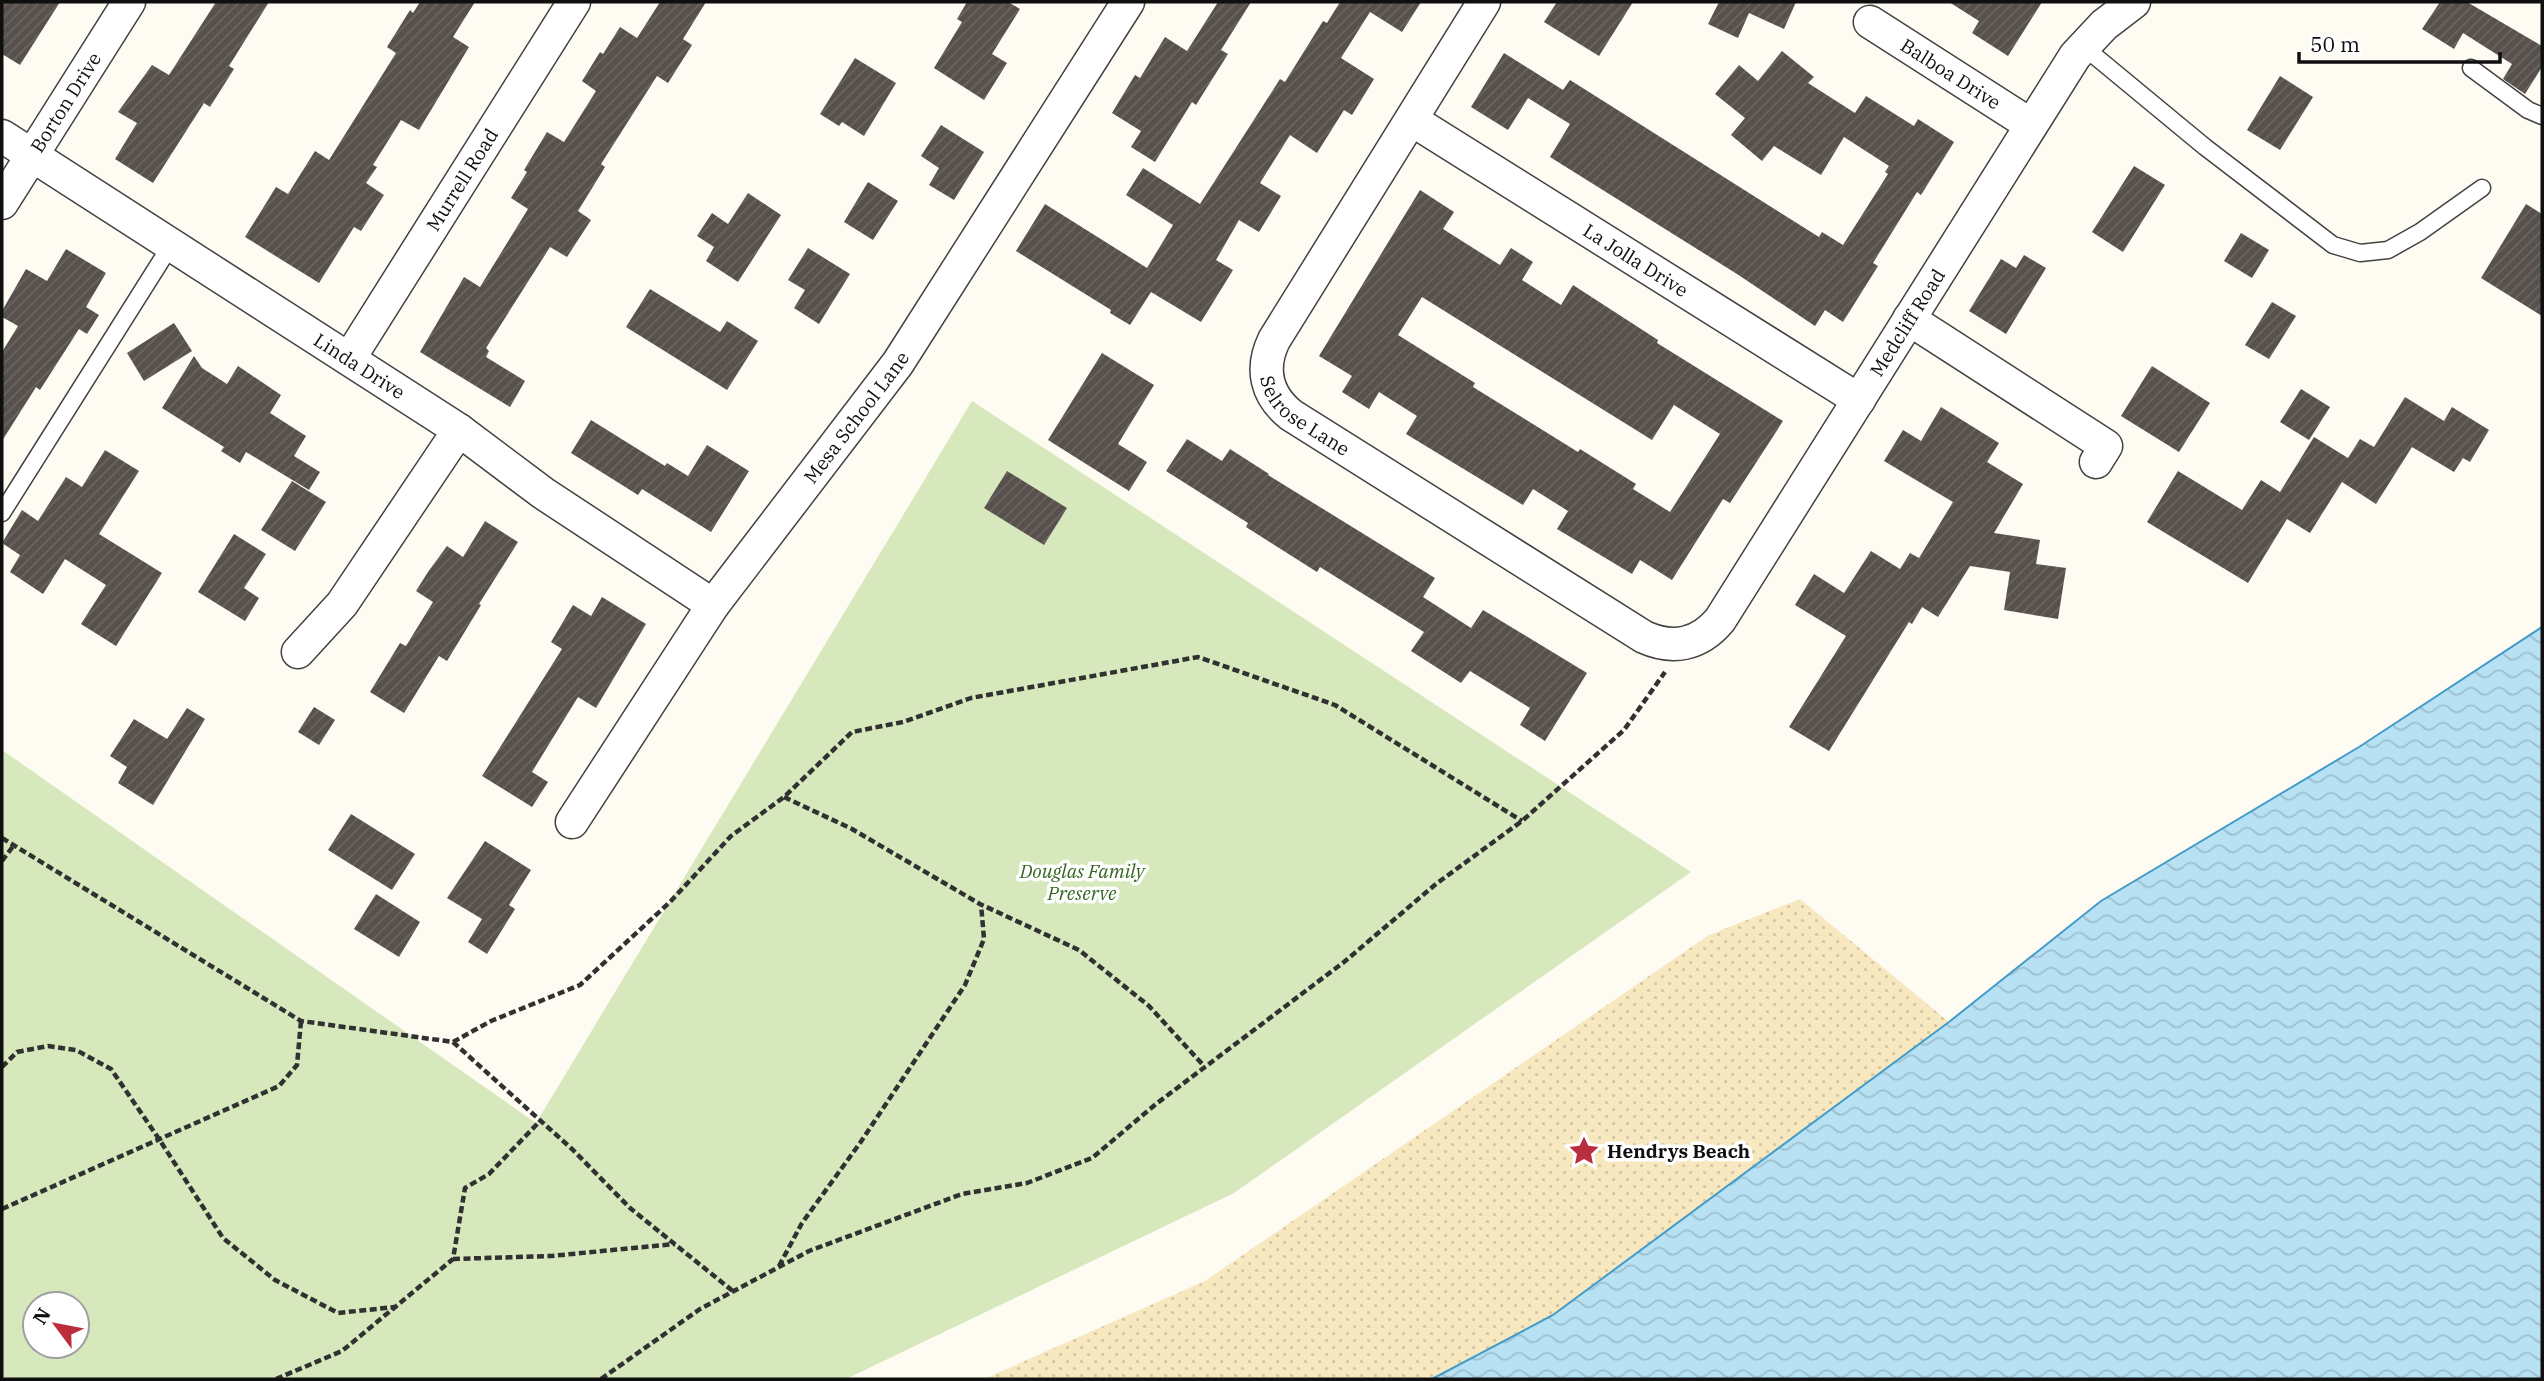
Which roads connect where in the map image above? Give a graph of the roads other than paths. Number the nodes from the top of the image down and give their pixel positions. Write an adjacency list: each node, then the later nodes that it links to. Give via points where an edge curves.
1 (129, 2): 13 (street, Borton Drive)
2 (574, 2): 18 (street, Murrell Road)
3 (1128, 2): 23 (street, Mesa School Lane, via 898,363)
4 (1484, 2): 10 (street, Selrose Lane)
5 (2134, 2): 7 (street, Medcliff Road)
6 (1870, 22): 11 (street, Balboa Drive)
7 (2084, 47): 11 (street, Medcliff Road); 14 (lane, via 2333,245 2360,253 2388,250)
8 (2471, 68): 9 (lane)
9 (2542, 116)
10 (1412, 120): 19 (street, La Jolla Drive); 24 (street, Selrose Lane, via 1274,340 1265,367 1272,394 1291,415 1644,637)
11 (2031, 125): 17 (street, Medcliff Road)
12 (2, 136): 13 (street, Linda Drive)
13 (32, 156): 15 (street, Borton Drive); 16 (street, Linda Drive)
14 (2482, 188)
15 (2, 204)
16 (171, 245): 18 (street, Linda Drive); 22 (lane)
17 (1909, 319): 19 (street, Medcliff Road); 21 (street, via 2106,446)
18 (349, 359): 20 (street, Linda Drive)
19 (1859, 400): 24 (street, Medcliff Road, via 1720,620 1711,631)
20 (459, 430): 23 (street, Linda Drive, via 543,494); 25 (street, via 342,604)
21 (2096, 462)
22 (2, 513)
23 (713, 605): 26 (street, Mesa School Lane)
24 (1686, 644)
25 (298, 652)
26 (572, 822)

